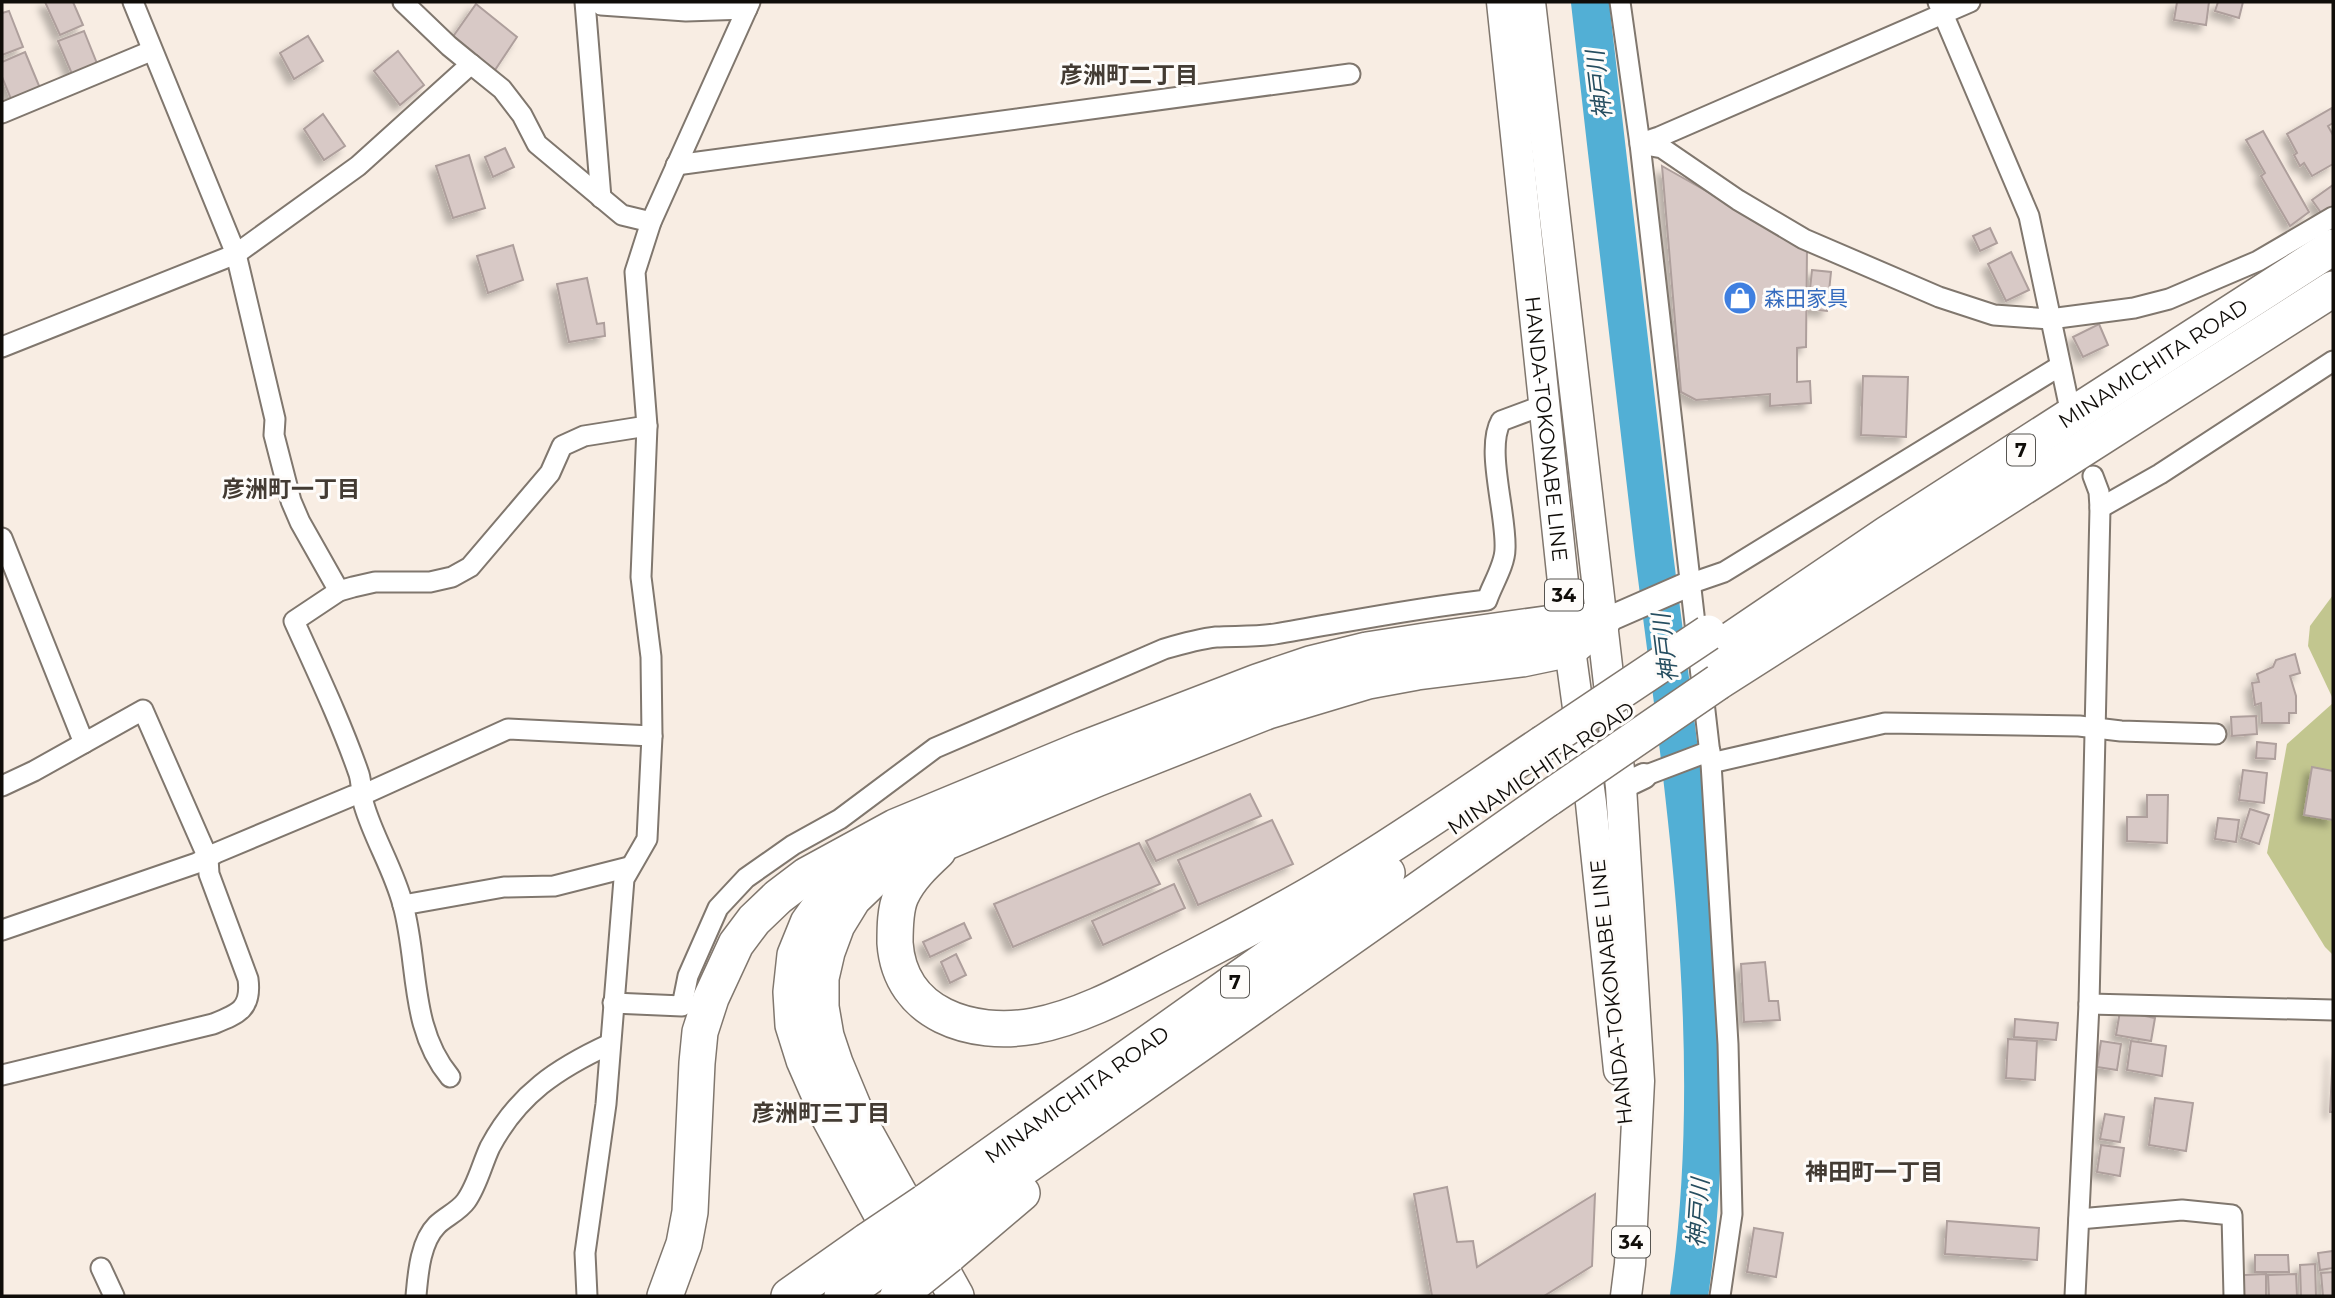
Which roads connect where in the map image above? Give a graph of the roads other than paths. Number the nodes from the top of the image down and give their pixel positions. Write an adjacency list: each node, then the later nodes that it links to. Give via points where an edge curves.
1 (133, 2): 11 (street)
2 (404, 2): 12 (street)
3 (585, 2): 17 (street)
4 (601, 2): 9 (street, via 686,11)
5 (1502, 2): 28 (main road, HANDA-TOKONABE LINE / 34)
6 (1530, 2): 35 (main road, HANDA-TOKONABE LINE / 34)
7 (1620, 2): 15 (street)
8 (1970, 2): 10 (street)
9 (749, 5): 16 (street)
10 (1940, 8): 15 (street); 23 (street, via 2029,216)
11 (152, 51): 14 (street); 21 (street)
12 (471, 64): 17 (street, via 502,89 537,144); 21 (street, via 358,166)
13 (1350, 74): 16 (street)
14 (3, 109)
15 (1640, 144): 23 (street, via 1662,148 1804,239 1939,298 1994,315); 33 (street)
16 (676, 165): 19 (street)
17 (601, 198): 19 (street, via 622,215)
18 (2333, 217): 23 (street, via 2258,261 2169,299)
19 (651, 222): 29 (street, via 635,272)
20 (2333, 247): 37 (highway, MINAMICHITA ROAD / 7, via 1750,625)
21 (236, 254): 24 (street); 34 (street, via 291,501)
22 (2333, 289): 37 (highway, MINAMICHITA ROAD / 7)
23 (2050, 319): 26 (street)
24 (2, 346)
25 (2333, 361): 31 (street)
26 (2060, 366): 27 (street); 33 (street, via 1724,572)
27 (2068, 400)
28 (1544, 405): 36 (main road, HANDA-TOKONABE LINE / 34); 53 (street, via 1501,421 1496,430 1506,551 1487,600 1275,634 1190,642 1164,649 935,748 840,819 746,878 718,908 688,976 682,1006)
29 (646, 426): 34 (street, via 584,436 562,446 550,473 470,567 452,577 430,582 374,582); 40 (street, via 642,577 651,657)
30 (2093, 476): 31 (street)
31 (2100, 508): 38 (street)
32 (2, 538): 41 (street)
33 (1689, 584): 35 (street); 43 (street)
34 (339, 591): 46 (street, via 294,621 336,715)
35 (1613, 617): 36 (highway); 44 (main road, HANDA-TOKONABE LINE / 34)
36 (1568, 635): 47 (highway, via 1522,659 1417,672 1318,694 1108,774); 48 (highway, via 1367,650 1310,664 1083,749 895,827); 59 (main road, HANDA-TOKONABE LINE / 34)
37 (1712, 656): 42 (highway, MINAMICHITA ROAD / 7); 61 (highway, MINAMICHITA ROAD / 7, bridge, via 1549,798)
38 (2094, 727): 39 (street); 43 (street, via 1885,723); 54 (street)
39 (2216, 734)
40 (652, 736): 46 (street, via 508,729); 50 (street, via 647,839)
41 (84, 743): 45 (street); 49 (street, via 143,709)
42 (1545, 754): 47 (highway, via 1270,918 1125,993 1034,1026 994,1029 962,1024 933,1012 911,990 897,960 895,929 901,897 918,869); 61 (highway, MINAMICHITA ROAD / 7)
43 (1706, 757): 44 (street); 73 (street, via 1728,1044 1732,1214)
44 (1633, 782): 59 (main road, HANDA-TOKONABE LINE / 34, via 1639,1081)
45 (2, 786)
46 (362, 793): 49 (street); 51 (street)
47 (948, 842): 71 (highway, via 879,874 853,900 827,952 821,1007 835,1063 860,1123)
48 (864, 846): 67 (highway, via 807,875 778,897 754,920 722,970 700,1032 690,1212); 70 (highway, via 808,923 795,956 793,1025 828,1117)
49 (208, 858): 52 (street); 57 (street, via 209,874 247,979 248,1000 242,1009 213,1024)
50 (629, 867): 51 (street, via 554,886 504,887); 53 (street, via 624,879)
51 (403, 905): 58 (street, via 420,1018 429,1046)
52 (2, 930)
53 (613, 1003): 56 (street)
54 (2089, 1004): 55 (street); 60 (street)
55 (2333, 1010)
56 (610, 1044): 65 (street, via 569,1063 540,1084 501,1126 466,1202 428,1238); 66 (street, via 584,1253)
57 (2, 1075)
58 (450, 1077)
59 (1633, 1188): 72 (main road, HANDA-TOKONABE LINE / 34)
60 (2079, 1219): 74 (street); 75 (street, via 2182,1210 2232,1215)
61 (937, 1228): 63 (highway, MINAMICHITA ROAD / 7, bridge); 63 (highway, bridge)
62 (102, 1268): 64 (street)
63 (882, 1269): 68 (highway); 69 (highway)
64 (114, 1296)
65 (416, 1296)
66 (587, 1296)
67 (665, 1296)
68 (789, 1296)
69 (842, 1296)
70 (925, 1296)
71 (956, 1296)
72 (1626, 1296)
73 (1720, 1296)
74 (2075, 1296)
75 (2234, 1296)

